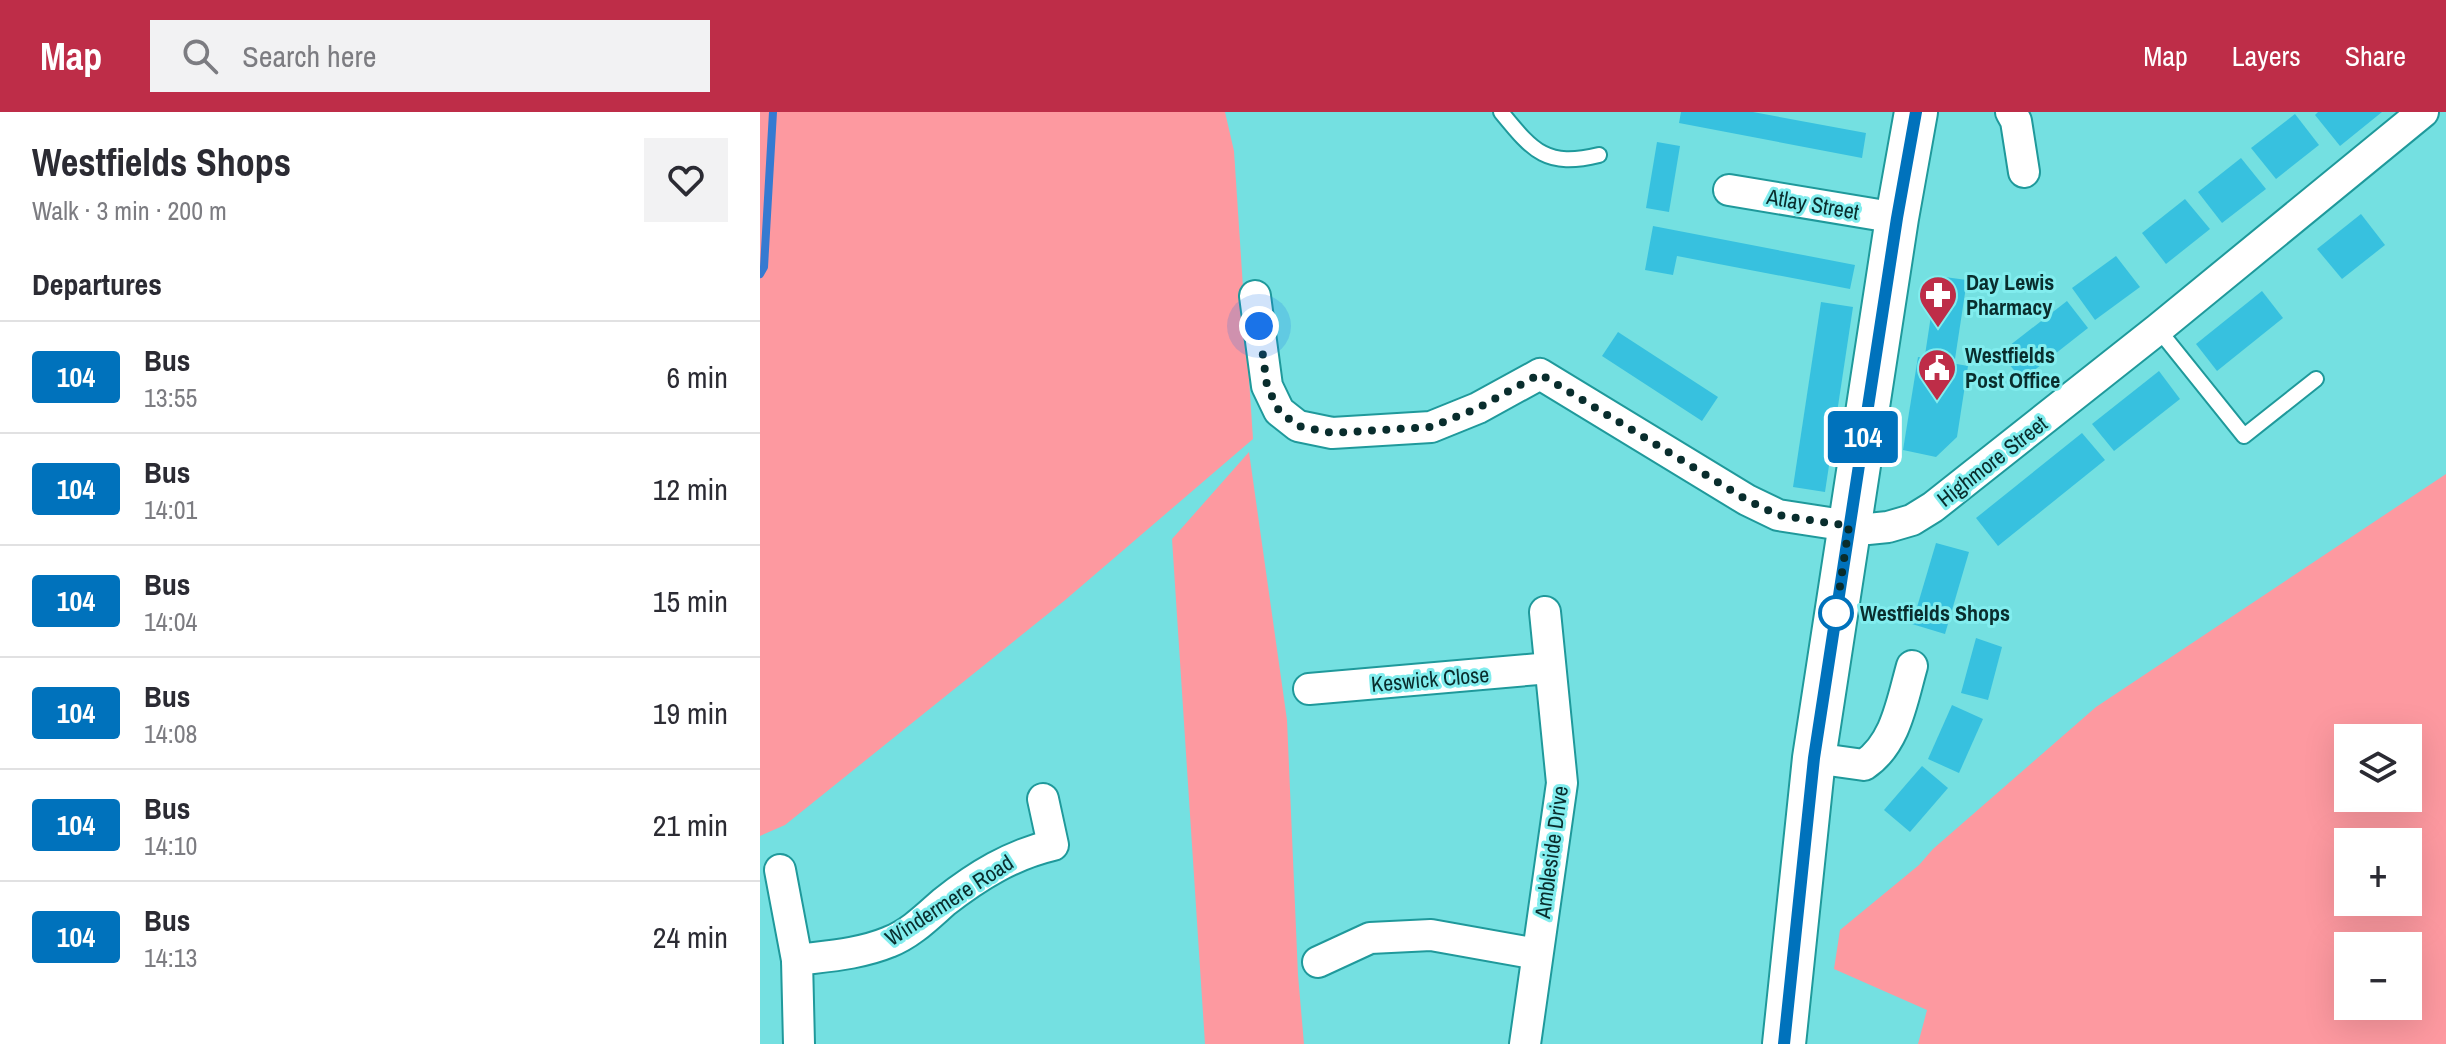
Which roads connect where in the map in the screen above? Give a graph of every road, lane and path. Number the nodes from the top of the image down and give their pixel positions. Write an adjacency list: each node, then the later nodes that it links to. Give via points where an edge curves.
1 (1501, 112): 5 (lane, via 1526,143 1549,158)
2 (1916, 112): 8 (street)
3 (2011, 112): 6 (street)
4 (2423, 112): 10 (street, Highmore Street)
5 (1599, 155)
6 (2024, 172)
7 (1729, 190): 8 (street, Atlay Street)
8 (1897, 218): 12 (street)
9 (1255, 296): 12 (street, Highmore Street, via 1267,386 1279,411 1298,426 1332,433 1431,427 1540,374 1747,500 1778,515)
10 (2158, 329): 11 (lane, via 2244,436); 12 (street, Highmore Street, via 1933,507 1888,527)
11 (2316, 379)
12 (1849, 526): 17 (street)
13 (1545, 612): 15 (street, Ambleside Drive)
14 (1912, 666): 17 (street, via 1895,726 1879,756 1864,765)
15 (1550, 668): 16 (street, Keswick Close); 20 (street, Ambleside Drive, via 1562,783)
16 (1309, 689)
17 (1814, 758): 25 (street)
18 (1043, 799): 21 (street, Windermere Road, via 1053,845 1028,851 975,879 891,942)
19 (780, 870): 21 (street)
20 (1537, 954): 22 (street, via 1431,935 1370,938); 24 (street, Ambleside Drive)
21 (797, 960): 23 (street)
22 (1318, 962)
23 (799, 1044)
24 (1525, 1044)
25 (1784, 1044)

